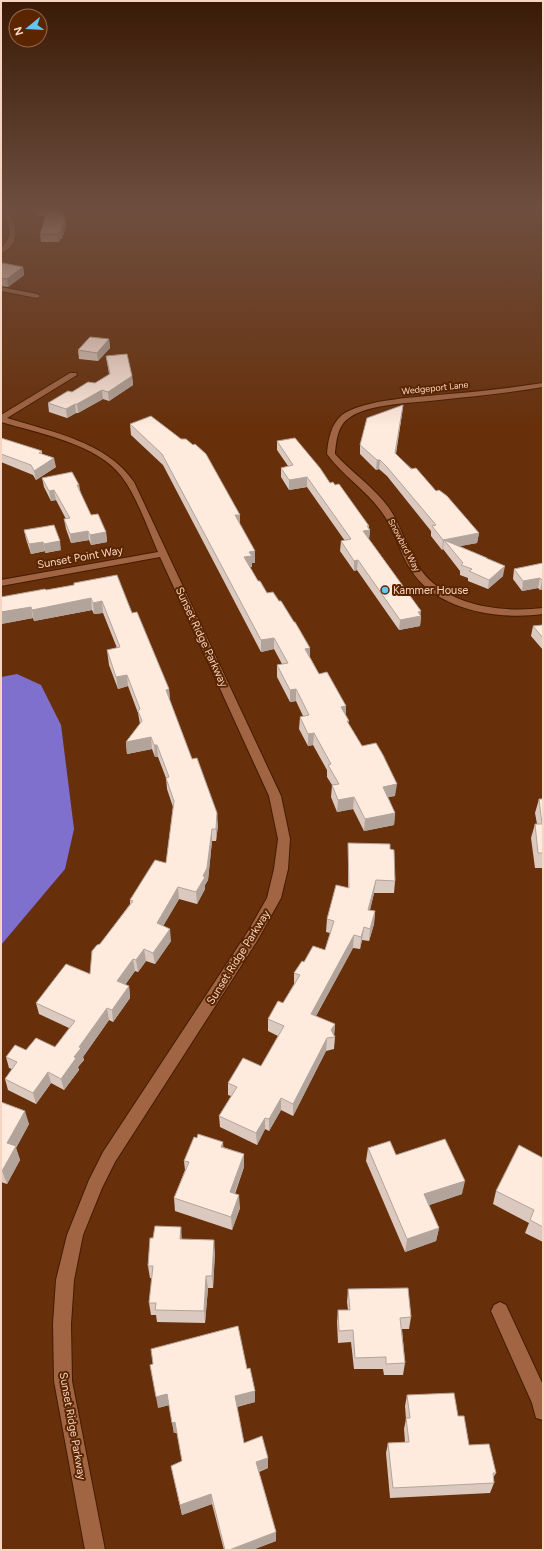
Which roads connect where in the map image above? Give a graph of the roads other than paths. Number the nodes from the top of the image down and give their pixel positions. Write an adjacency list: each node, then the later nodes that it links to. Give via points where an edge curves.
1 (1, 290): 2 (street)
2 (37, 296)
3 (73, 375): 5 (street)
4 (543, 385): 6 (street, Wedgeport Lane, via 377,406 346,416)
5 (1, 419): 7 (street, Sunset Ridge Parkway, via 88,448 113,462 124,472 132,485)
6 (337, 428): 9 (street, Snowbird Way, via 331,454 384,509 417,572 435,589 473,607 494,611)
7 (164, 554): 8 (street, Sunset Point Way); 12 (street, Sunset Ridge Parkway, via 275,796 284,839 281,869 274,898 252,937 109,1157 75,1235 65,1280 62,1324 63,1381)
8 (1, 583)
9 (543, 611)
10 (500, 1311): 11 (street)
11 (543, 1411)
12 (95, 1550)

